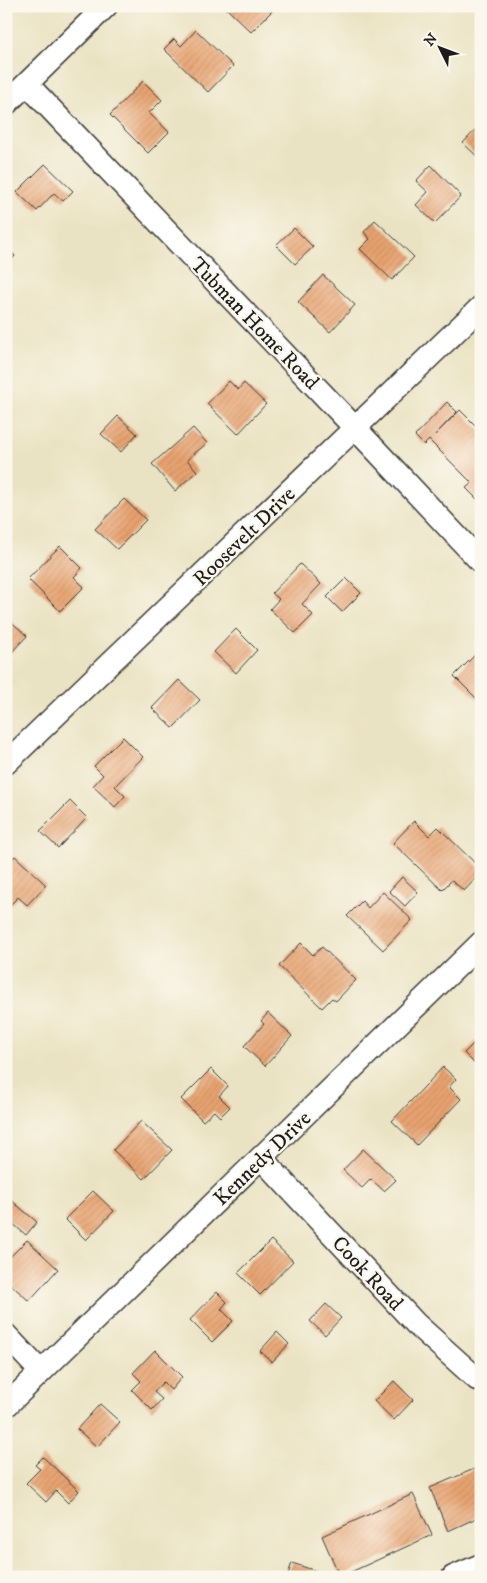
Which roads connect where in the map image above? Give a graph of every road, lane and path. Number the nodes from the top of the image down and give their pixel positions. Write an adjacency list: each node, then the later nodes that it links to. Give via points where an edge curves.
1 (106, 6): 2 (street)
2 (27, 84): 3 (street); 5 (street, Tubman Home Road)
3 (6, 104)
4 (481, 307): 5 (street, Roosevelt Drive)
5 (356, 429): 6 (street, Tubman Home Road); 7 (street, Roosevelt Drive)
6 (481, 562)
7 (6, 763)
8 (481, 943): 9 (street, Kennedy Drive)
9 (262, 1159): 11 (street, Kennedy Drive); 12 (street, Cook Road, via 416,1324 477,1379)
10 (6, 1336): 11 (street)
11 (41, 1372): 13 (street, Kennedy Drive)
12 (481, 1379)
13 (6, 1406)
14 (481, 1565): 15 (street)
15 (453, 1577)

